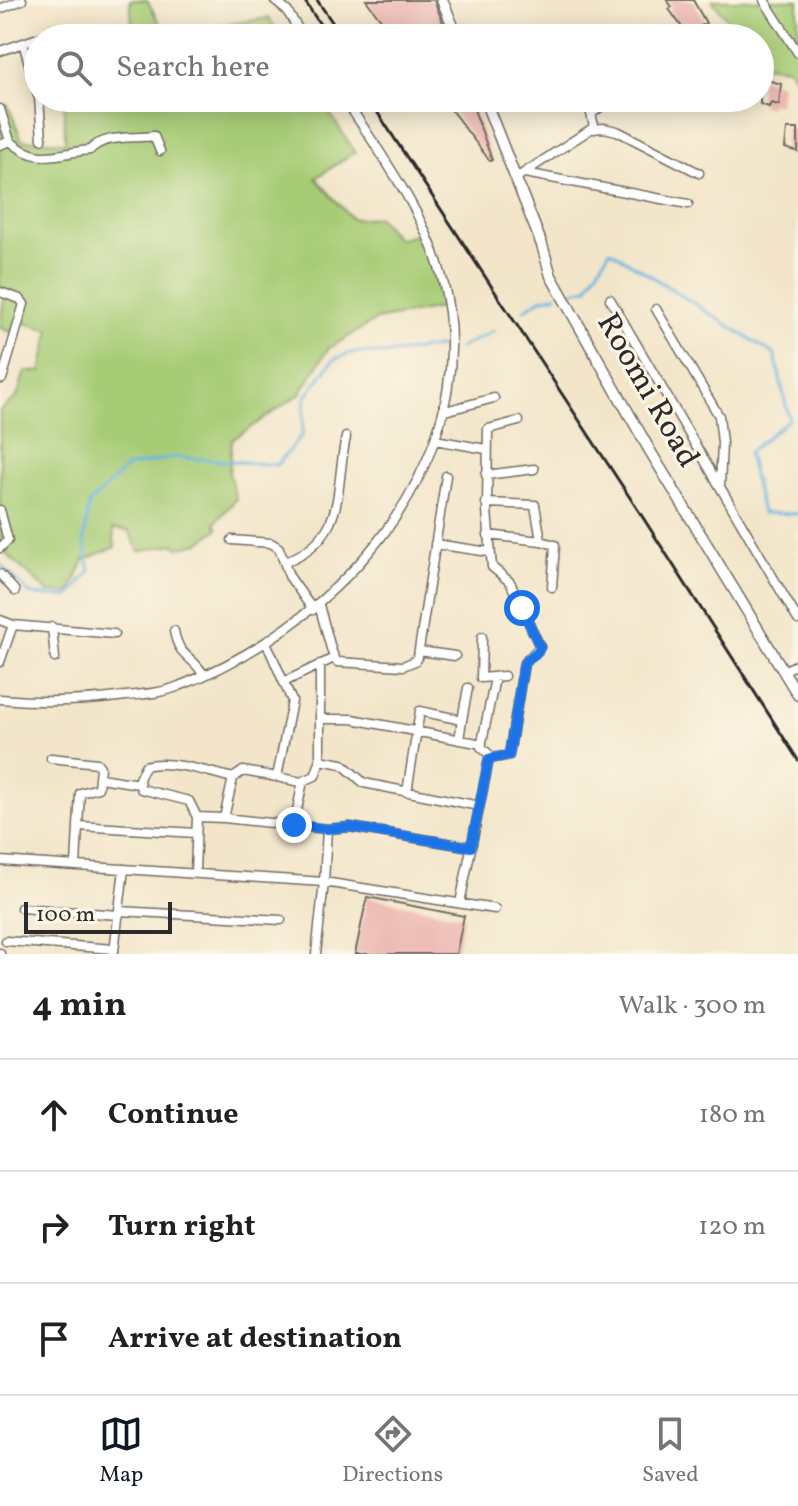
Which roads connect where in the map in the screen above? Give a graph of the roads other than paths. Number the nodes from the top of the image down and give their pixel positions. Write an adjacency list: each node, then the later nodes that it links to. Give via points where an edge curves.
1 (22, 0): 5 (street)
2 (274, 0): 6 (street)
3 (442, 0): 7 (street)
4 (764, 0): 11 (street)
5 (0, 9)
6 (295, 24)
7 (452, 24)
8 (23, 43): 9 (street); 10 (street)
9 (24, 47)
10 (0, 51)
11 (798, 53)
12 (0, 109): 19 (street)
13 (39, 112): 18 (street)
14 (353, 112): 30 (street, via 431,239 441,268 449,314)
15 (491, 112): 23 (street, Roomi Road)
16 (594, 112): 17 (street)
17 (595, 129): 22 (street, via 617,131); 23 (street)
18 (42, 139)
19 (10, 141): 20 (street); 21 (street, via 41,159 90,150 110,140 154,136)
20 (0, 145)
21 (160, 151)
22 (699, 173)
23 (520, 175): 24 (street); 67 (street, Roomi Road, via 551,276)
24 (688, 204)
25 (0, 292): 28 (street, via 24,304)
26 (610, 299): 38 (street)
27 (656, 309): 38 (street, via 719,416)
28 (2, 379)
29 (494, 398): 30 (street)
30 (445, 411): 33 (street)
31 (519, 421): 34 (street, via 488,429)
32 (346, 437): 47 (street, via 334,520 311,548)
33 (435, 440): 34 (street); 51 (street, via 410,493 371,551)
34 (486, 449): 36 (street)
35 (534, 469): 36 (street)
36 (486, 475): 39 (street)
37 (446, 476): 44 (street)
38 (720, 486): 53 (street)
39 (486, 503): 41 (street); 43 (street, via 534,504)
40 (0, 510): 45 (street, via 8,540)
41 (488, 535): 43 (street); 46 (street)
42 (232, 540): 47 (street, via 271,543)
43 (541, 541): 49 (street, via 555,545)
44 (435, 544): 46 (street); 60 (street)
45 (0, 548)
46 (489, 552): 78 (street, via 492,567 510,582 540,647 524,663 509,755)
47 (285, 562): 51 (street, via 289,576)
48 (0, 574): 50 (street)
49 (552, 587)
50 (15, 591)
51 (316, 607): 59 (street); 63 (street)
52 (0, 620): 54 (street)
53 (798, 620)
54 (13, 625): 55 (street); 64 (street)
55 (52, 627): 57 (street); 62 (street)
56 (174, 631): 68 (street, via 180,652)
57 (114, 634)
58 (482, 637): 77 (street, via 481,678 500,677)
59 (266, 642): 68 (street); 69 (street)
60 (419, 651): 61 (street); 63 (street, via 415,661 403,666)
61 (455, 656)
62 (55, 658)
63 (334, 658): 65 (street)
64 (0, 662)
65 (320, 664): 69 (street); 73 (street)
66 (798, 664): 67 (street)
67 (783, 671): 71 (street, Roomi Road)
68 (204, 675): 72 (street, via 151,693 76,703)
69 (284, 682): 81 (street, via 292,701)
70 (468, 688): 74 (street)
71 (798, 695)
72 (0, 699)
73 (320, 719): 75 (street, via 352,719); 80 (street)
74 (462, 720): 75 (street, via 420,711); 76 (street)
75 (417, 733): 76 (street); 86 (street)
76 (459, 740): 77 (street)
77 (482, 744): 78 (street)
78 (492, 757): 87 (street)
79 (51, 758): 82 (street, via 97,763)
80 (320, 760): 84 (street, via 315,776); 86 (street, via 350,768 364,783)
81 (277, 777): 83 (street, via 243,771); 84 (street)
82 (100, 778): 85 (street); 91 (street, via 98,788 80,793)
83 (233, 778): 85 (street, via 154,764 145,766); 89 (street)
84 (303, 781): 90 (street)
85 (139, 784): 88 (street, via 148,793 189,801)
86 (407, 792): 87 (street)
87 (479, 806): 94 (street)
88 (197, 817): 89 (street); 93 (street)
89 (224, 818): 90 (street)
90 (294, 825): 92 (street)
91 (78, 826): 93 (street); 96 (street)
92 (327, 829): 94 (street, via 350,827); 99 (street)
93 (196, 833): 98 (street)
94 (471, 847): 100 (street)
95 (0, 861): 96 (street)
96 (76, 866): 97 (street)
97 (124, 869): 98 (street); 103 (street)
98 (195, 873): 99 (street)
99 (324, 882): 100 (street); 107 (street)
100 (460, 903): 102 (street)
101 (21, 908): 103 (street)
102 (495, 909)
103 (119, 913): 104 (street); 106 (street)
104 (281, 920)
105 (6, 941): 106 (street)
106 (114, 951)
107 (316, 954)

